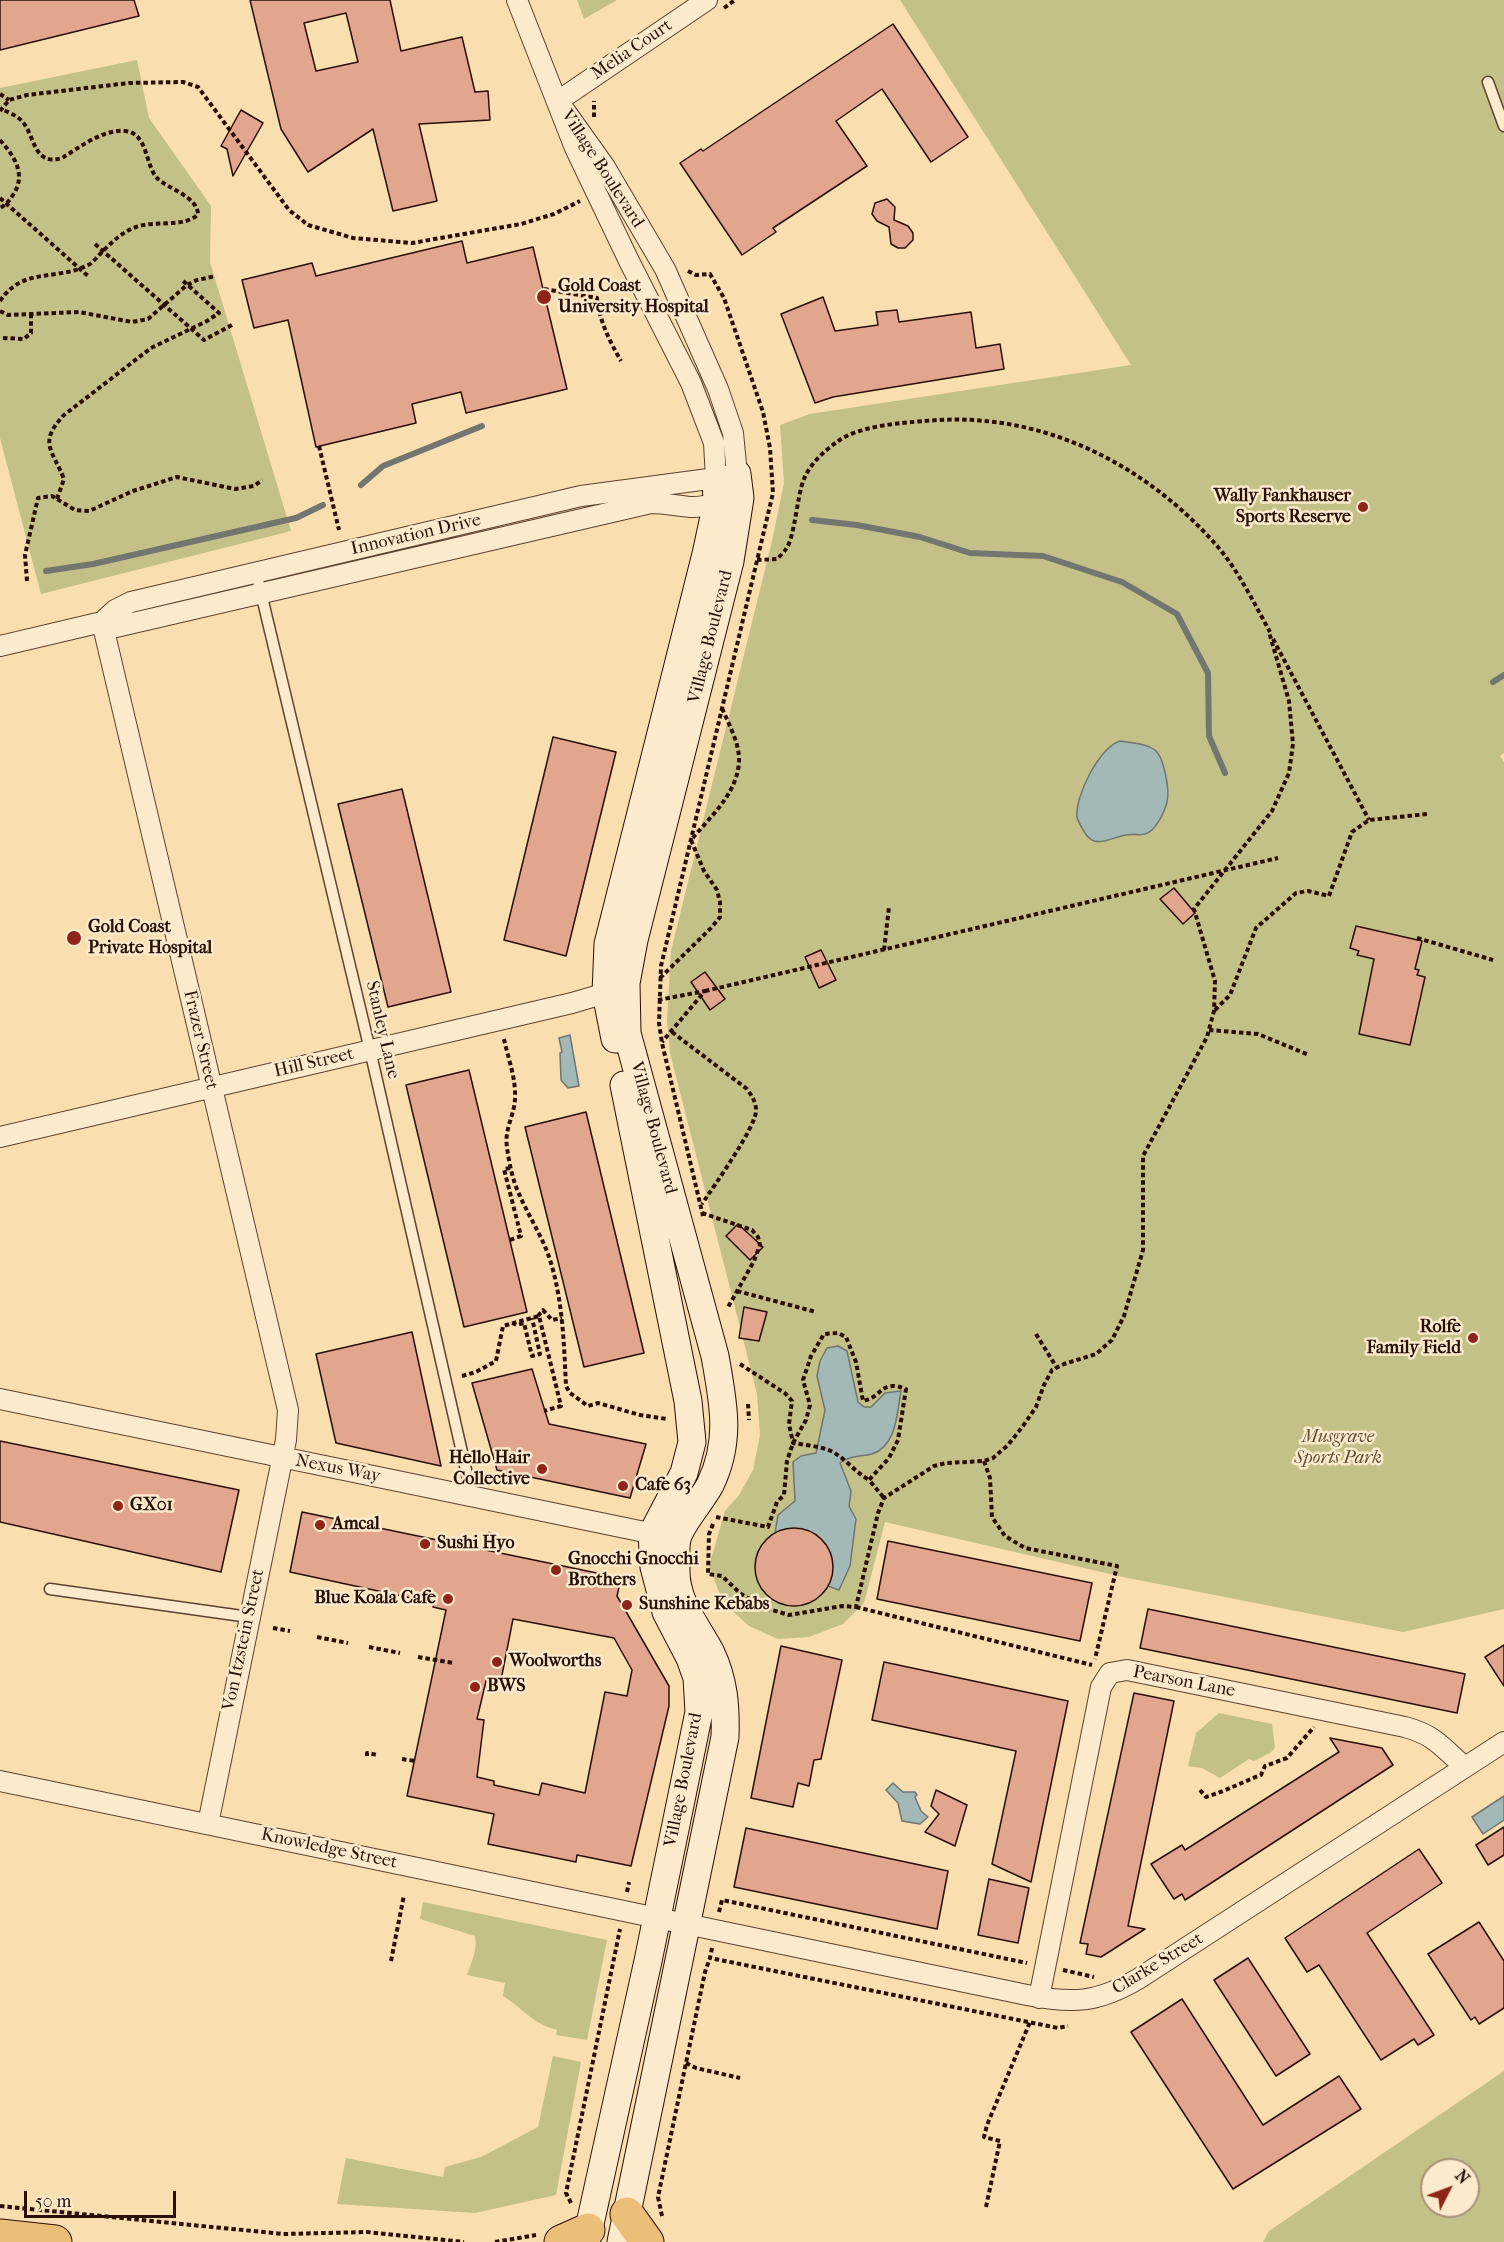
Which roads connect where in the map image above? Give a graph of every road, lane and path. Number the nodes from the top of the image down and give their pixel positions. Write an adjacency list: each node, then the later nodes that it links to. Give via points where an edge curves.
1 (517, 0): 6 (street)
2 (707, 0): 6 (street, Melia Court)
3 (1488, 82): 9 (lane)
4 (0, 94): 5 (path)
5 (9, 100): 7 (path); 8 (path); 12 (path, via 27,94 129,83 183,82 198,87 289,210 308,225 353,238 412,243 521,224)
6 (558, 101): 34 (street, Village Boulevard, via 575,148 691,382); 34 (street, Village Boulevard, via 605,167 665,268 733,433)
7 (0, 102)
8 (0, 110): 16 (path, via 23,122 35,149 55,160 106,133 126,131 142,142 156,177 198,208 194,218 186,221 137,226)
9 (1504, 126)
10 (0, 140): 13 (path, via 19,167 19,186)
11 (0, 198): 13 (path)
12 (580, 201)
13 (7, 204): 14 (path); 18 (path)
14 (0, 208)
15 (95, 244): 16 (path)
16 (103, 251): 18 (path, via 88,266); 25 (path)
17 (682, 264): 38 (path, via 687,271 710,274 720,290 763,412 773,493)
18 (79, 268): 19 (path); 24 (path, via 12,285)
19 (88, 276)
20 (216, 276): 22 (path)
21 (182, 280): 22 (path)
22 (187, 285): 25 (path); 29 (path, via 219,313)
23 (544, 289): 31 (path, via 597,297 608,339)
24 (0, 301)
25 (164, 306): 27 (path, via 148,319 132,322 79,312); 29 (path)
26 (0, 310): 27 (path, via 8,315)
27 (31, 314): 30 (path, via 31,333 24,339)
28 (232, 325): 29 (path, via 204,340)
29 (191, 328): 35 (path, via 140,356 54,425 48,437 49,447 64,479)
30 (3, 338)
31 (621, 360)
32 (319, 446): 36 (path)
33 (262, 480): 35 (path, via 254,486 235,489 177,477 89,511 75,510)
34 (728, 488): 39 (street, Innovation Drive, via 581,496); 41 (street, Innovation Drive, via 690,507 651,503); 56 (street, Village Boulevard, via 706,554 608,944)
35 (57, 499): 40 (path, via 38,498 25,555)
36 (339, 530)
37 (750, 558): 38 (path)
38 (758, 561): 43 (path, via 777,559 788,547 804,478 815,461 840,439 857,432 937,420 1019,426 1059,436 1102,454 1143,477 1181,508 1219,548 1248,590); 45 (path)
39 (256, 572): 41 (lane, Stanley Lane); 42 (street, Innovation Drive, via 131,602)
40 (27, 581)
41 (261, 592): 42 (street, Innovation Drive, via 116,627); 66 (lane, Stanley Lane)
42 (102, 622): 44 (street, Innovation Drive); 68 (street, Frazer Street)
43 (1269, 632): 47 (path); 50 (path, via 1289,700 1293,744 1289,773 1272,811)
44 (0, 646)
45 (722, 708): 48 (path); 48 (path, via 739,761 736,778 728,796)
46 (1428, 814): 47 (path)
47 (1369, 820): 59 (path, via 1352,832 1329,896 1308,891 1296,893 1256,928 1230,995)
48 (691, 840): 55 (path); 55 (path, via 704,872 717,890 720,917)
49 (1278, 858): 50 (path)
50 (1225, 870): 53 (path); 59 (path, via 1194,909 1215,981)
51 (890, 907): 53 (path)
52 (1417, 938): 54 (path)
53 (884, 950): 57 (path)
54 (1493, 960)
55 (660, 978): 58 (path)
56 (616, 988): 66 (street, Hill Street, via 572,1003); 104 (street, Village Boulevard, via 692,1442); 104 (street, Village Boulevard, via 715,1356 724,1409 724,1438 710,1485)
57 (705, 991): 58 (path); 63 (path)
58 (658, 1000): 60 (path)
59 (1214, 1011): 62 (path)
60 (659, 1023): 61 (path); 65 (path)
61 (651, 1025)
62 (1209, 1030): 67 (path, via 1258,1034); 87 (path, via 1143,1156 1143,1250 1124,1316 1112,1340 1096,1353)
63 (672, 1032): 65 (path); 71 (path, via 747,1089 757,1113)
64 (504, 1040): 70 (path, via 515,1090 506,1145)
65 (662, 1043): 71 (path)
66 (370, 1050): 68 (street, Hill Street); 99 (lane, Stanley Lane)
67 (1309, 1054)
68 (211, 1087): 69 (street, Hill Street); 96 (street, Frazer Street, via 287,1402 289,1418)
69 (0, 1137)
70 (511, 1168): 74 (path, via 504,1169 520,1236); 81 (path, via 519,1196 551,1262)
71 (702, 1205): 72 (path)
72 (702, 1213): 73 (path); 75 (path, via 753,1230 758,1237 757,1253)
73 (705, 1224)
74 (510, 1240)
75 (737, 1291): 77 (path); 78 (path)
76 (724, 1299): 77 (path)
77 (726, 1310): 82 (path)
78 (816, 1312)
79 (538, 1316): 80 (path); 81 (path, via 543,1310 552,1320); 92 (path, via 561,1406)
80 (532, 1318): 83 (path); 83 (path, via 540,1354 532,1356 524,1323)
81 (562, 1318): 93 (path, via 566,1386 570,1393 588,1406 598,1403)
82 (729, 1320)
83 (511, 1322): 89 (path, via 501,1329 496,1361)
84 (1036, 1334): 87 (path)
85 (737, 1353): 86 (path)
86 (740, 1364): 88 (path); 95 (path, via 792,1401 789,1424)
87 (1057, 1368): 97 (path, via 1052,1370 1023,1426 1008,1445)
88 (742, 1373)
89 (462, 1376)
90 (0, 1399): 96 (street, Nexus Way)
91 (748, 1402): 94 (path)
92 (544, 1410)
93 (671, 1419)
94 (749, 1429)
95 (793, 1443): 98 (path, via 831,1451); 98 (path, via 810,1405 803,1380 811,1356 824,1334 838,1333 852,1347 863,1401 895,1385 906,1389 898,1440 890,1458); 102 (path, via 784,1495 777,1502 768,1527)
96 (282, 1458): 99 (street, Nexus Way); 108 (street, Von Itzstein Street)
97 (984, 1461): 100 (path, via 934,1466); 107 (path, via 990,1478 992,1517 1005,1536 1025,1548 1116,1566 1094,1665)
98 (869, 1480): 100 (path)
99 (472, 1496): 104 (street, Nexus Way)
100 (884, 1498): 107 (path)
101 (718, 1507): 102 (path)
102 (715, 1516): 107 (path, via 708,1574 722,1576 741,1594 765,1608 789,1615)
103 (490, 1532): 105 (path)
104 (664, 1536): 129 (street, Village Boulevard, via 654,1567 666,1612 697,1678 699,1712); 130 (street, Village Boulevard, via 686,1613 711,1654 724,1691 726,1712)
105 (487, 1551)
106 (50, 1589): 108 (lane)
107 (856, 1607)
108 (249, 1617): 126 (street, Von Itzstein Street)
109 (273, 1628): 110 (path)
110 (290, 1631)
111 (316, 1636): 112 (path)
112 (348, 1643)
113 (369, 1647): 114 (path)
114 (400, 1653)
115 (418, 1657): 116 (path)
116 (453, 1663)
117 (1315, 1726): 125 (path, via 1287,1758 1265,1766 1261,1775 1206,1797)
118 (1504, 1742): 123 (street, Clarke Street)
119 (378, 1755): 120 (path)
120 (367, 1756)
121 (402, 1760): 122 (path)
122 (414, 1761)
123 (1465, 1767): 135 (street, Pearson Lane, via 1426,1733 1405,1727 1127,1670 1110,1673 1101,1687); 137 (street, Clarke Street, via 1116,1992 1089,2000)
124 (0, 1781): 126 (street, Knowledge Street)
125 (1200, 1790)
126 (208, 1824): 129 (street, Knowledge Street)
127 (404, 1895): 134 (path)
128 (720, 1910): 135 (path, via 722,1900)
129 (657, 1918): 130 (street, Clarke Street); 146 (street, Village Boulevard)
130 (686, 1924): 137 (street, Clarke Street); 144 (street, Village Boulevard)
131 (620, 1932): 146 (path, via 566,2193)
132 (712, 1948): 133 (path)
133 (710, 1958): 138 (path); 140 (path)
134 (391, 1961)
135 (1045, 1966): 136 (path); 137 (street, Pearson Lane)
136 (1098, 1978)
137 (1039, 1998)
138 (1030, 2022): 139 (path, via 1058,2028); 143 (path, via 984,2137 1000,2141)
139 (1068, 2026)
140 (686, 2063): 141 (path); 145 (path, via 658,2197)
141 (740, 2078)
142 (0, 2206): 149 (path, via 283,2234 367,2232)
143 (986, 2207)
144 (624, 2228): 145 (highway)
145 (655, 2230)
146 (569, 2232): 150 (path)
147 (0, 2236): 148 (highway)
148 (56, 2242)
149 (464, 2242)
150 (495, 2242)

